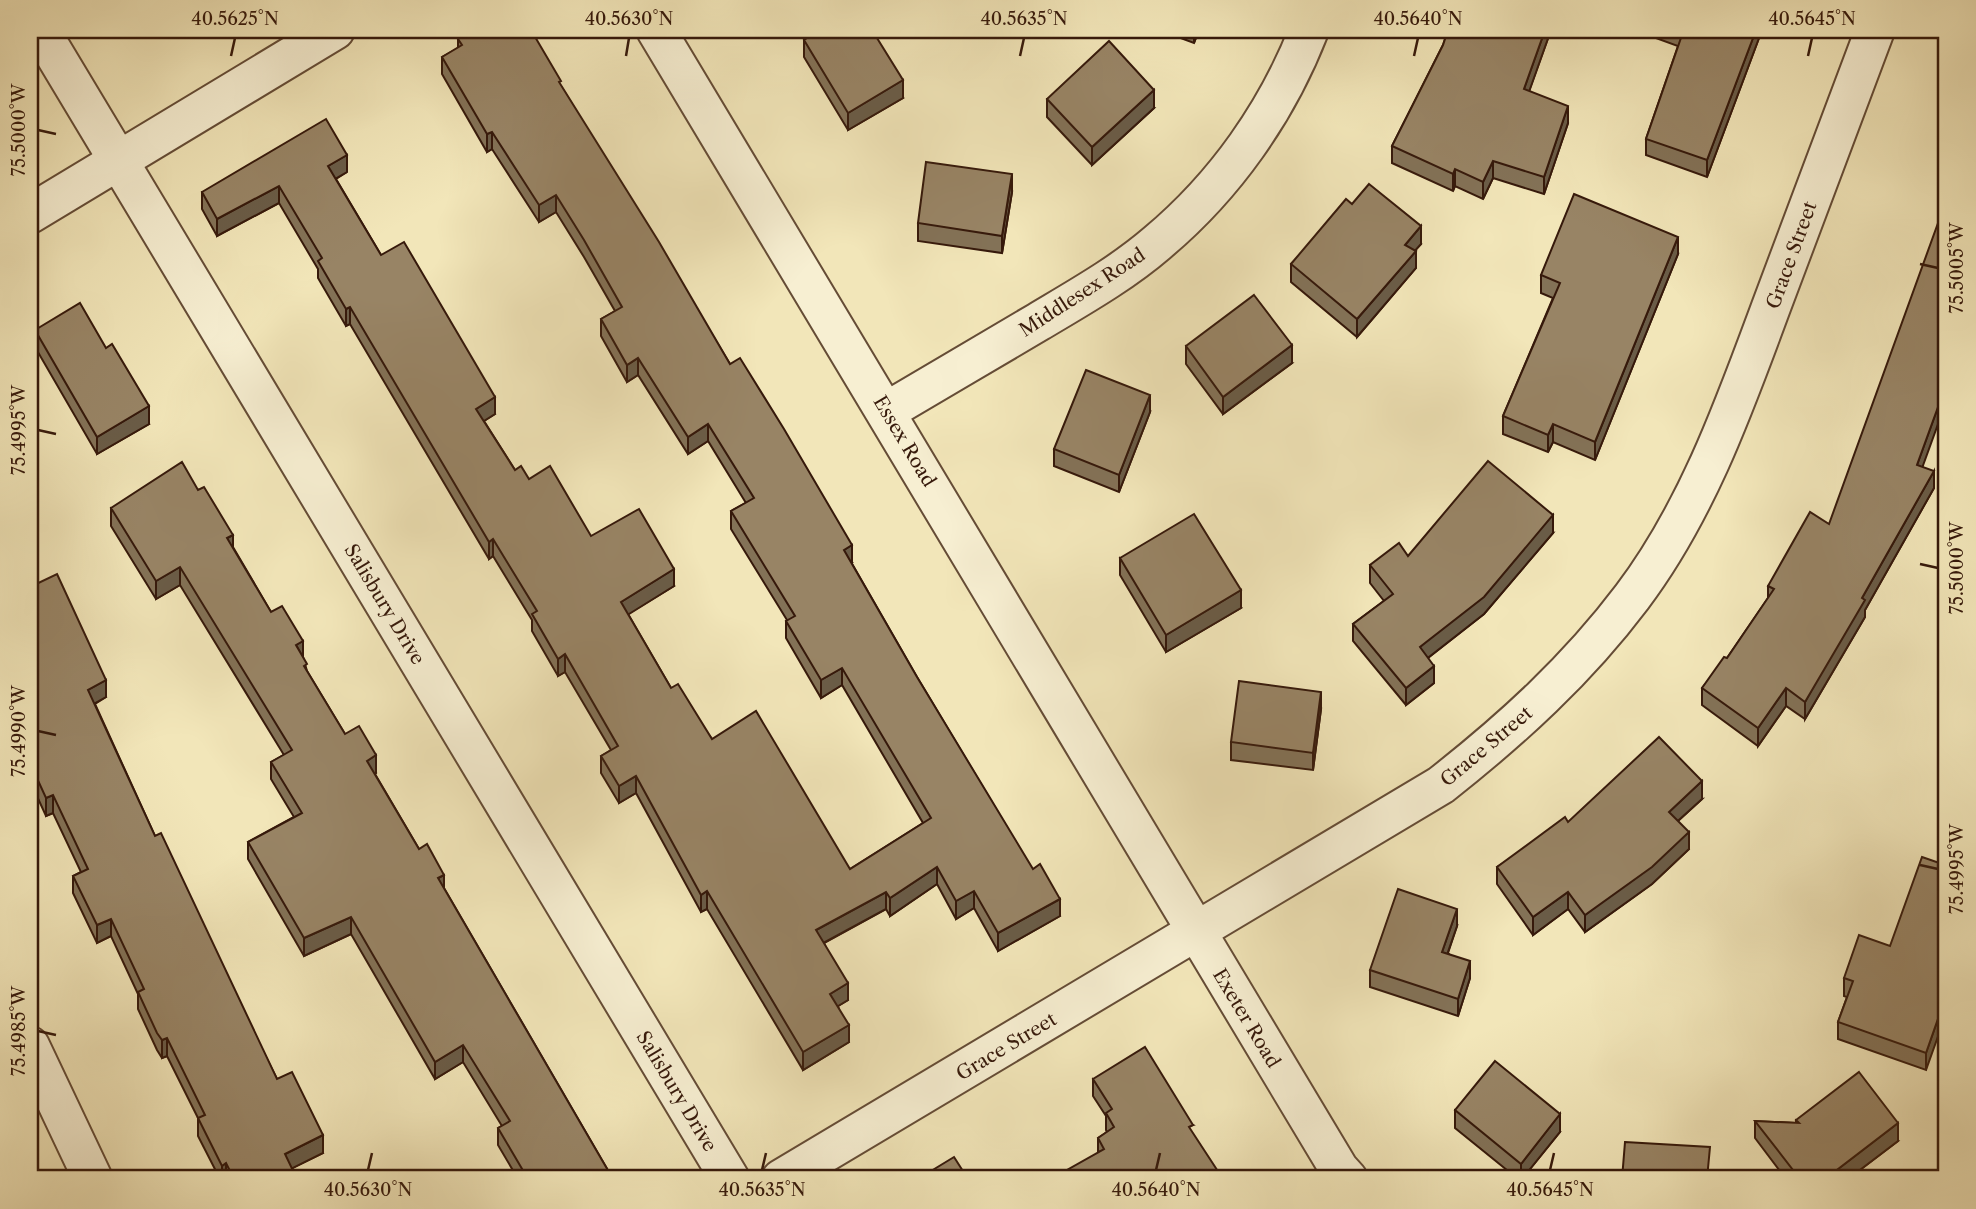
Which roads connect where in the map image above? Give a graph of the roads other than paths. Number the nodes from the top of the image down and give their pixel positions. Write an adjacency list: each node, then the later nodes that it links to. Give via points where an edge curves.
1 (40, 30): 6 (street, Salisbury Drive)
2 (335, 30): 6 (street)
3 (656, 30): 8 (street, Essex Road)
4 (1309, 30): 8 (street, Middlesex Road, via 1294,70 1256,134 1210,193 1157,244 1096,287)
5 (1875, 30): 10 (street, Grace Street, via 1726,429 1678,526 1634,595 1573,668 1505,735 1441,785)
6 (119, 158): 7 (street); 13 (street, Salisbury Drive)
7 (30, 214)
8 (887, 411): 9 (street, Essex Road)
9 (1150, 855): 10 (street, Exeter Road)
10 (1196, 933): 14 (street, Grace Street); 15 (street, Exeter Road)
11 (30, 1046): 12 (street)
12 (93, 1179)
13 (730, 1179)
14 (781, 1179)
15 (1348, 1179)

